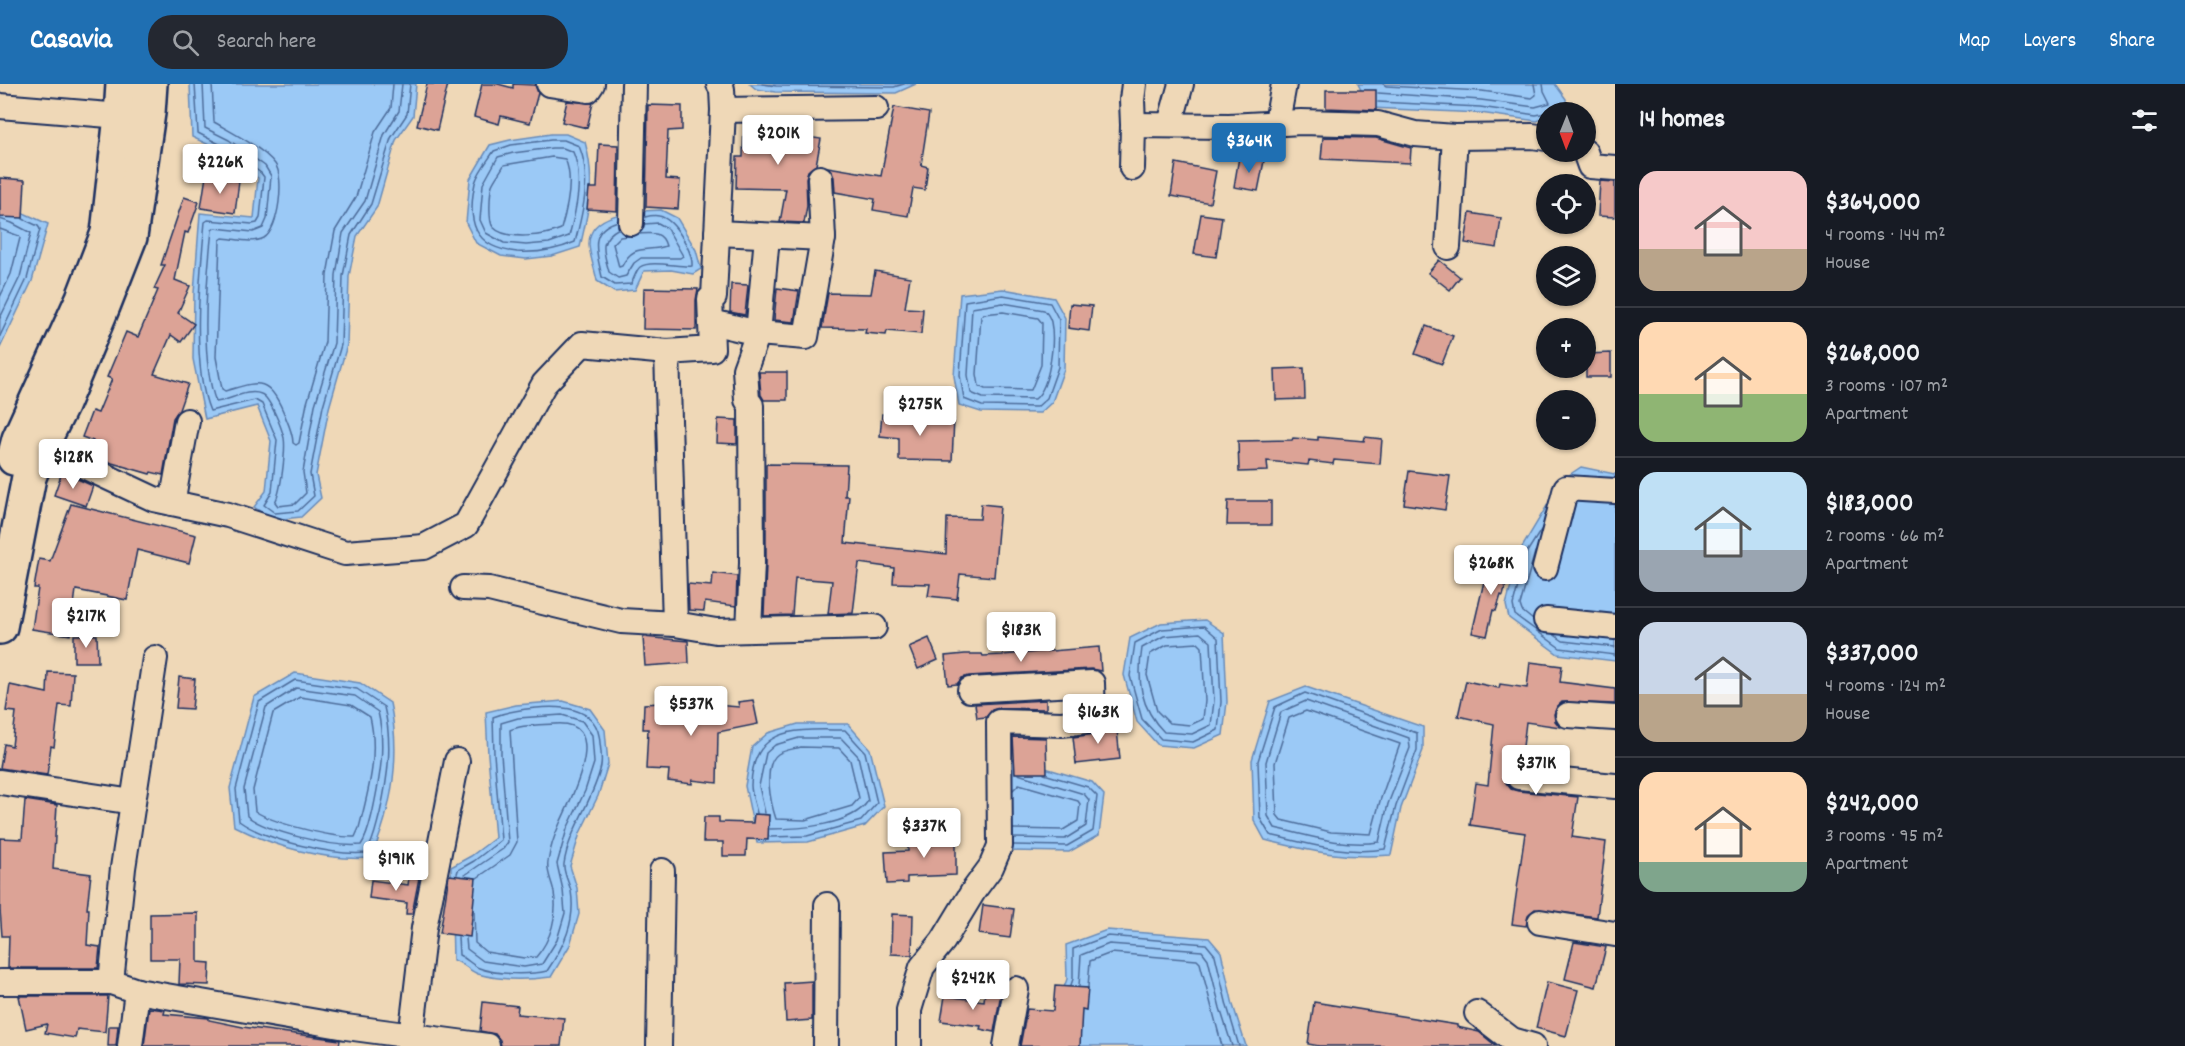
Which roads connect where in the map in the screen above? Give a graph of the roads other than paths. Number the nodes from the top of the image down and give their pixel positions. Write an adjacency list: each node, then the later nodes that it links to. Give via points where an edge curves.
1 (123, 84): 13 (street)
2 (150, 84): 32 (street, via 130,237)
3 (549, 84): 4 (street, via 588,90)
4 (592, 84)
5 (634, 84): 23 (street)
6 (719, 84): 12 (street)
7 (1134, 84): 16 (street)
8 (1181, 84): 15 (street)
9 (1284, 84): 14 (street)
10 (0, 106): 13 (street)
11 (876, 108): 12 (street)
12 (723, 110): 24 (street)
13 (121, 116): 35 (street, via 108,233 19,439)
14 (1277, 122): 15 (street, via 1229,126); 17 (street, via 1378,124 1415,134)
15 (1170, 124): 16 (street)
16 (1132, 125): 20 (street)
17 (1455, 136): 18 (street); 27 (street)
18 (1536, 137)
19 (1589, 162): 21 (street, via 1590,166)
20 (1132, 168)
21 (1615, 168)
22 (820, 178): 26 (street)
23 (632, 223)
24 (717, 233): 25 (street); 28 (street)
25 (766, 237): 26 (street); 29 (street)
26 (823, 238): 29 (street, via 806,338)
27 (1448, 247)
28 (711, 322): 29 (street); 30 (street, via 712,349)
29 (758, 333): 43 (street, via 745,369 752,450)
30 (667, 352): 34 (street, via 582,344 544,384 466,525 424,547 345,553 228,515); 39 (street)
31 (187, 421): 34 (street)
32 (41, 446): 34 (street, via 154,500); 40 (street, via 29,477)
33 (1615, 491): 36 (street, via 1566,488)
34 (172, 503)
35 (0, 522)
36 (1545, 568)
37 (463, 588): 39 (street, via 489,589 621,621)
38 (1546, 620): 42 (street)
39 (675, 624): 43 (street, via 716,631)
40 (0, 627)
41 (874, 627): 43 (street)
42 (1615, 627)
43 (749, 630)
44 (155, 658): 52 (street)
45 (970, 690): 68 (street, via 1092,683 1093,720 1062,724 999,722 1000,846 991,867 922,968 909,1010)
46 (1568, 716): 47 (street)
47 (1615, 718)
48 (457, 761): 63 (street, via 424,928)
49 (1519, 777): 51 (street)
50 (0, 782): 52 (street)
51 (1615, 786)
52 (133, 802): 58 (street)
53 (662, 871): 66 (street)
54 (827, 905): 67 (street)
55 (1540, 922): 56 (street)
56 (1615, 934)
57 (0, 982): 58 (street)
58 (111, 982): 60 (street)
59 (1016, 989): 69 (street)
60 (137, 991): 62 (street); 64 (street)
61 (1477, 1013): 70 (street, via 1512,1040)
62 (344, 1036): 63 (street)
63 (411, 1041): 65 (street)
64 (130, 1046)
65 (487, 1046)
66 (659, 1046)
67 (826, 1046)
68 (909, 1046)
69 (1006, 1046)
70 (1533, 1046)

